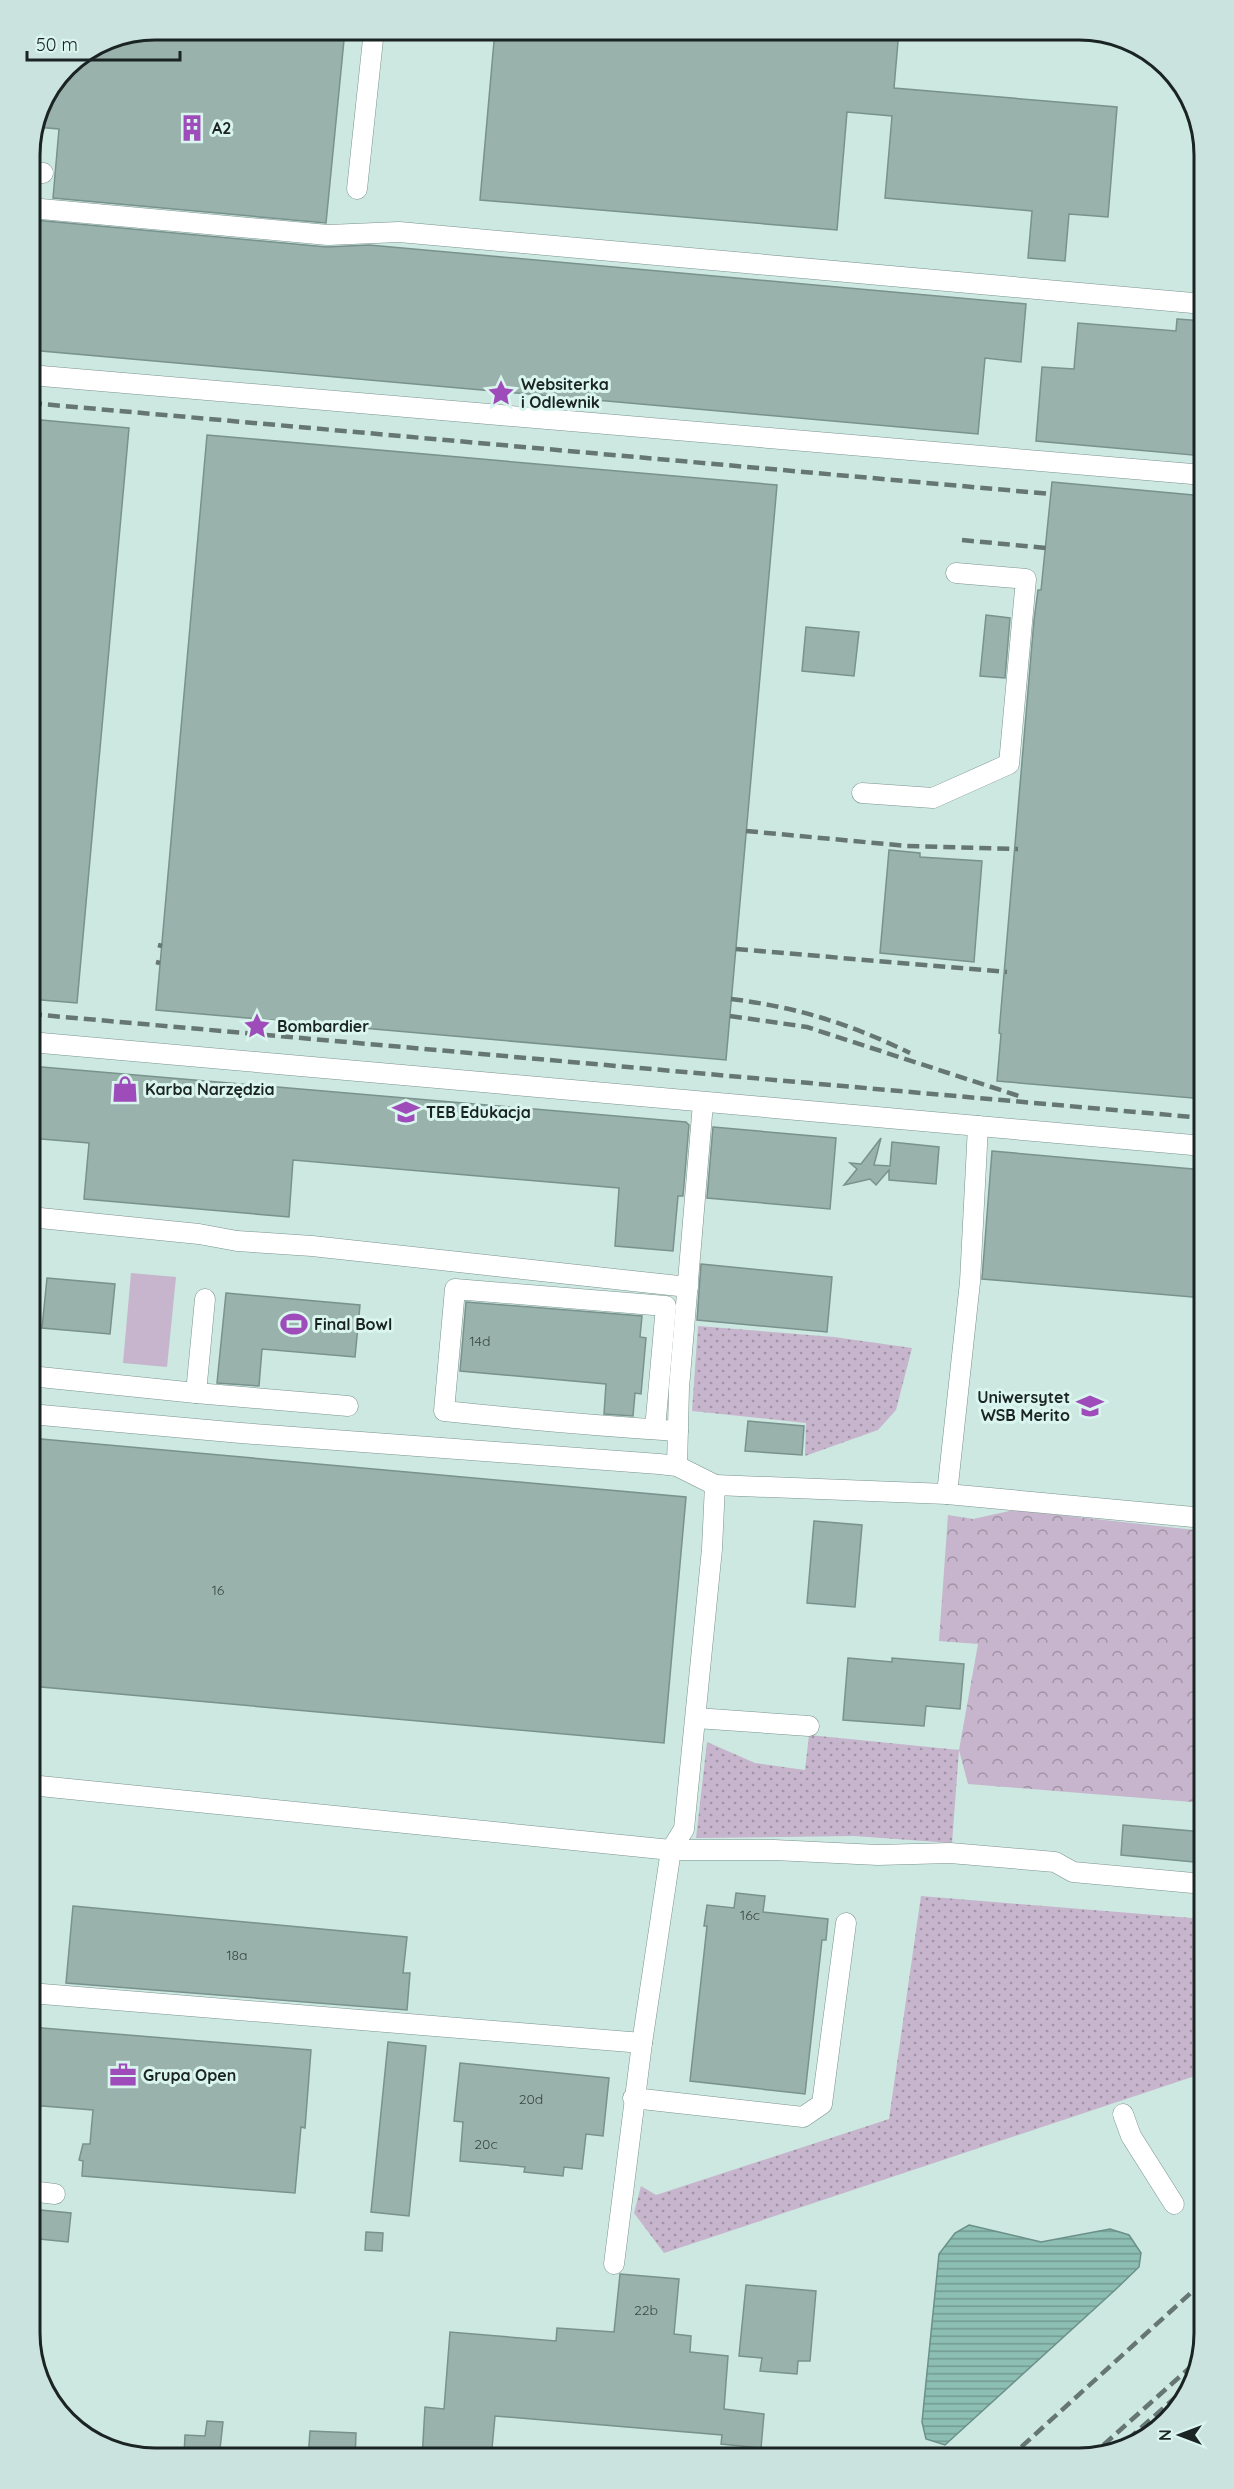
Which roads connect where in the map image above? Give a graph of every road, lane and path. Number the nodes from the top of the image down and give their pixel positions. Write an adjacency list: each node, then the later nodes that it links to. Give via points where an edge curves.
1 (373, 41): 2 (street)
2 (357, 189)
3 (41, 209): 4 (street, via 328,235 399,232)
4 (1194, 303)
5 (41, 376): 6 (street)
6 (1194, 474)
7 (956, 573): 8 (street, via 1026,579 1009,764 933,798)
8 (862, 792)
9 (41, 1043): 10 (street)
10 (703, 1103): 11 (street); 14 (street)
11 (978, 1126): 12 (street); 24 (street, via 970,1282)
12 (1194, 1145)
13 (41, 1218): 14 (street)
14 (688, 1287): 21 (street)
15 (205, 1299): 17 (street)
16 (40, 1377): 17 (street)
17 (196, 1393): 18 (street)
18 (348, 1406)
19 (40, 1415): 22 (street)
20 (655, 1429): 20 (street, via 444,1411 454,1289 666,1306); 21 (street)
21 (678, 1431): 22 (street)
22 (677, 1466): 23 (street)
23 (716, 1485): 24 (street); 26 (street)
24 (947, 1494): 25 (street)
25 (1194, 1517)
26 (696, 1718): 27 (street); 29 (street, via 684,1829)
27 (809, 1726)
28 (40, 1786): 29 (street)
29 (671, 1850): 30 (street, via 950,1853 1055,1862 1073,1872); 33 (street)
30 (1194, 1883)
31 (846, 1923): 34 (street, via 822,2104 803,2117)
32 (40, 1994): 33 (street)
33 (642, 2043): 34 (street)
34 (633, 2098): 39 (street)
35 (1123, 2114): 38 (street, via 1131,2136)
36 (40, 2192): 37 (street)
37 (55, 2194)
38 (1174, 2204)
39 (614, 2264)

